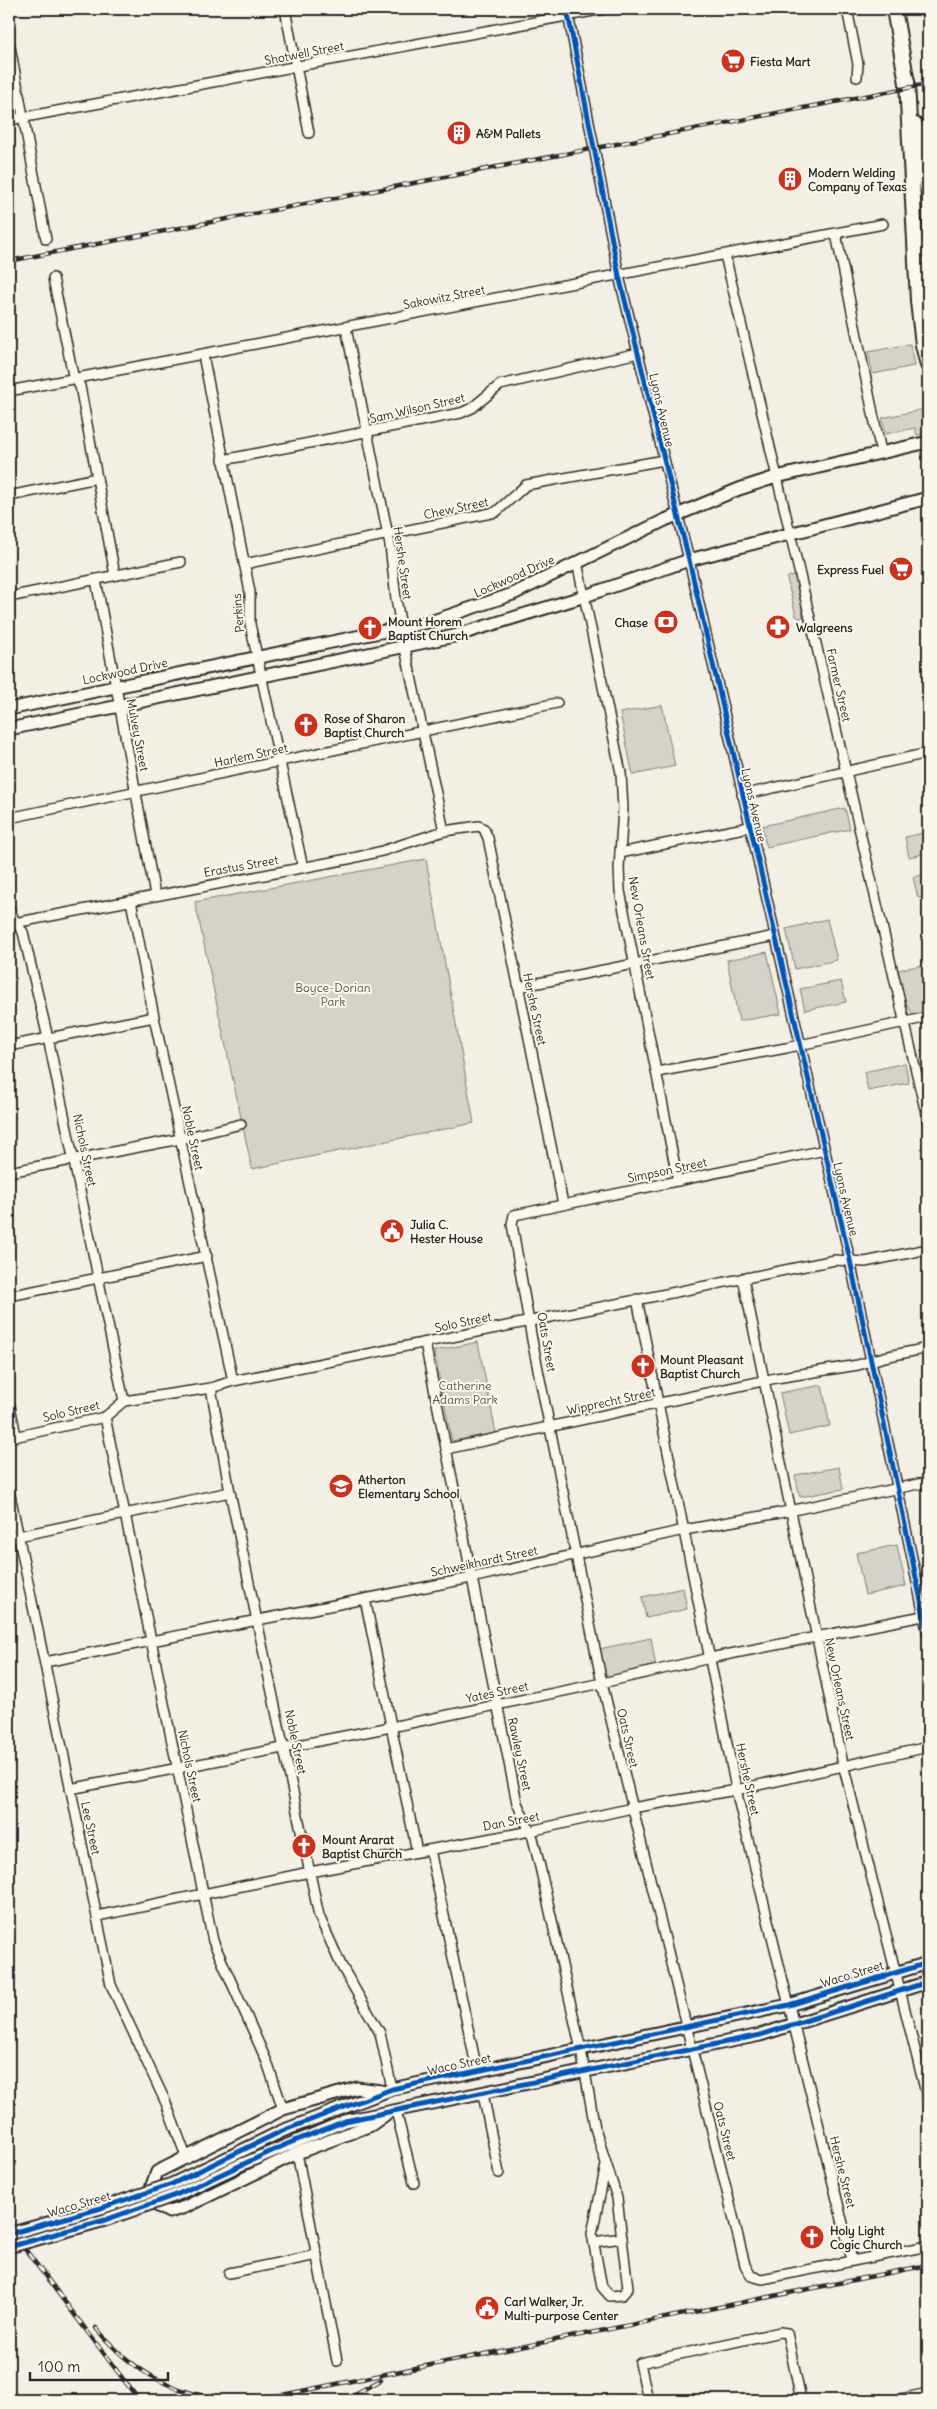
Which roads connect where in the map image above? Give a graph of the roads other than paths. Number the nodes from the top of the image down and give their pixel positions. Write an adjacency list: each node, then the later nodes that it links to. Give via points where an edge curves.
1 (285, 9): 7 (street)
2 (604, 9): 5 (street, Shotwell Street)
3 (847, 9): 8 (street, via 858,64)
4 (894, 9): 9 (highway)
5 (567, 12): 7 (street, Shotwell Street); 18 (street, Lyons Avenue)
6 (9, 40): 10 (street)
7 (296, 68): 10 (street, Shotwell Street); 12 (street)
8 (857, 77)
9 (907, 82): 13 (highway); 23 (highway, via 918,291)
10 (23, 117): 11 (street, Shotwell Street); 16 (street)
11 (9, 120)
12 (309, 134)
13 (928, 191)
14 (883, 224): 15 (street, Sakowitz Street)
15 (836, 234): 17 (street, Sakowitz Street); 28 (street)
16 (46, 238)
17 (725, 255): 18 (street, Sakowitz Street); 31 (street, Farmer Street)
18 (619, 276): 20 (street, Sakowitz Street); 21 (street, Lyons Avenue)
19 (54, 278): 24 (street)
20 (346, 328): 22 (street, Sakowitz Street); 26 (street, Hershe Street)
21 (638, 353): 26 (street, Sam Wilson Street, via 500,385 467,411); 30 (street, Lyons Avenue)
22 (203, 355): 24 (street, Sakowitz Street); 29 (street, Perkins)
23 (928, 365)
24 (75, 379): 25 (street, Sakowitz Street); 32 (street, via 80,386)
25 (9, 391)
26 (367, 432): 29 (street, Sam Wilson Street); 37 (street, Hershe Street)
27 (928, 442): 28 (main road, Lockwood Drive)
28 (881, 452): 31 (main road, Lockwood Drive)
29 (223, 460): 41 (street, Perkins)
30 (664, 460): 35 (street, Lyons Avenue); 37 (street, Chew Street, via 526,486 496,512)
31 (776, 477): 35 (main road, Lockwood Drive, via 735,490); 36 (street, Farmer Street)
32 (98, 478): 33 (street); 42 (street)
33 (9, 496)
34 (928, 498): 36 (main road)
35 (677, 515): 38 (street, Lyons Avenue); 40 (main road, Lockwood Drive)
36 (789, 533): 38 (main road); 58 (street, Farmer Street)
37 (388, 535): 41 (street, Chew Street); 46 (street, Hershe Street)
38 (689, 560): 44 (main road); 60 (street, Lyons Avenue)
39 (181, 562): 42 (street)
40 (578, 562): 44 (street, New Orleans Street); 46 (main road, Lockwood Drive, via 491,603)
41 (244, 564): 48 (street, Perkins, via 250,592 250,624)
42 (115, 575): 43 (street)
43 (96, 580): 45 (street); 50 (street, Mulvey Street)
44 (586, 596): 47 (main road); 65 (street, New Orleans Street, via 621,773)
45 (9, 597)
46 (401, 628): 47 (street, Hershe Street); 48 (main road, Lockwood Drive)
47 (405, 648): 49 (main road); 55 (street, Hershe Street)
48 (258, 658): 49 (street, Perkins); 50 (main road, Lockwood Drive)
49 (262, 677): 52 (main road); 57 (street, Perkins)
50 (116, 687): 52 (street, Mulvey Street); 53 (main road, Lockwood Drive)
51 (557, 704): 55 (street, Harlem Street)
52 (120, 705): 54 (main road); 59 (street, Mulvey Street)
53 (9, 709)
54 (9, 729)
55 (424, 730): 57 (street, Harlem Street); 64 (street, Hershe Street)
56 (928, 753): 58 (street)
57 (281, 761): 59 (street, Harlem Street); 66 (street, Perkins)
58 (846, 770): 60 (street); 76 (street, Farmer Street)
59 (136, 792): 61 (street, Harlem Street); 67 (street, Mulvey Street)
60 (742, 795): 63 (street, Lyons Avenue)
61 (9, 818)
62 (475, 825): 64 (street, Erastus Street); 73 (street, Hershe Street, via 484,829 488,838)
63 (749, 828): 65 (street); 71 (street, Lyons Avenue)
64 (444, 831): 66 (street, Erastus Street, via 382,851)
65 (620, 853): 72 (street, New Orleans Street, via 620,891)
66 (303, 868): 67 (street, Erastus Street)
67 (155, 895): 68 (street, Erastus Street)
68 (131, 900): 70 (street, Erastus Street); 74 (street, Noble Street)
69 (9, 908): 70 (street, Nichols Street)
70 (12, 923): 77 (street, Nichols Street, via 23,932)
71 (775, 936): 72 (street); 78 (street, Lyons Avenue)
72 (635, 964): 73 (street); 80 (street, New Orleans Street)
73 (518, 987): 88 (street, Hershe Street)
74 (154, 1017): 77 (street); 83 (street, Noble Street)
75 (928, 1017): 76 (street)
76 (905, 1022): 78 (street); 81 (street, Farmer Street)
77 (48, 1038): 79 (street); 85 (street, Nichols Street)
78 (800, 1044): 80 (street); 84 (street, Lyons Avenue)
79 (9, 1046)
80 (656, 1072): 87 (street, New Orleans Street)
81 (928, 1122)
82 (242, 1124): 83 (street)
83 (180, 1139): 85 (street); 91 (street, Noble Street)
84 (825, 1150): 87 (street, Simpson Street); 92 (street, Lyons Avenue)
85 (74, 1158): 86 (street); 93 (street, Nichols Street)
86 (9, 1172)
87 (678, 1181): 88 (street, Simpson Street)
88 (563, 1204): 89 (street, Simpson Street)
89 (514, 1215): 97 (street, Oats Street, via 512,1224)
90 (928, 1248): 92 (street, Solo Street, via 865,1262)
91 (207, 1256): 93 (street); 101 (street, Noble Street)
92 (850, 1260): 94 (street, Solo Street); 100 (street, Lyons Avenue)
93 (98, 1277): 95 (street); 105 (street, Nichols Street)
94 (743, 1278): 96 (street, Solo Street); 102 (street, New Orleans Street)
95 (9, 1296)
96 (637, 1299): 97 (street, Solo Street); 106 (street, Hershe Street)
97 (529, 1322): 98 (street, Solo Street); 108 (street, Oats Street)
98 (425, 1343): 101 (street, Solo Street); 110 (street, Rawley Street)
99 (928, 1348): 100 (street, Wipprecht Street)
100 (873, 1362): 102 (street, Wipprecht Street); 112 (street, Lyons Avenue)
101 (233, 1381): 103 (street, Solo Street)
102 (764, 1381): 106 (street, Wipprecht Street); 115 (street, New Orleans Street)
103 (211, 1388): 105 (street, Solo Street); 114 (street, Noble Street)
104 (9, 1401): 109 (street)
105 (124, 1402): 107 (street, Solo Street)
106 (658, 1404): 108 (street, Wipprecht Street); 117 (street, Hershe Street)
107 (105, 1417): 109 (street, Solo Street); 116 (street, Nichols Street)
108 (551, 1427): 110 (street, Wipprecht Street); 120 (street, Oats Street)
109 (12, 1437)
110 (446, 1449): 121 (street, Rawley Street)
111 (928, 1482): 112 (street, Schweikhardt Street)
112 (898, 1488): 115 (street, Schweikhardt Street); 123 (street, Lyons Avenue)
113 (9, 1490): 118 (street, Lee Street)
114 (230, 1492): 116 (street); 124 (street, Noble Street)
115 (791, 1510): 117 (street, Schweikhardt Street); 126 (street, New Orleans Street)
116 (124, 1514): 118 (street); 127 (street, Nichols Street)
117 (684, 1530): 120 (street, Schweikhardt Street); 128 (street, Hershe Street)
118 (19, 1536): 119 (street); 129 (street, Lee Street)
119 (9, 1538)
120 (576, 1553): 121 (street, Schweikhardt Street); 130 (street, Oats Street)
121 (471, 1578): 122 (street, Schweikhardt Street); 131 (street, Rawley Street)
122 (365, 1599): 124 (street, Schweikhardt Street); 132 (street)
123 (926, 1615): 125 (street, Lyons Avenue); 126 (street, Yates Street)
124 (258, 1620): 127 (street, Schweikhardt Street); 133 (street, Noble Street)
125 (928, 1634)
126 (817, 1636): 128 (street, Yates Street); 135 (street, New Orleans Street)
127 (151, 1640): 129 (street, Schweikhardt Street); 136 (street, Nichols Street)
128 (710, 1658): 130 (street, Yates Street); 138 (street, Hershe Street)
129 (45, 1662): 137 (street, Lee Street)
130 (602, 1683): 131 (street, Yates Street); 139 (street, Oats Street)
131 (497, 1704): 132 (street, Yates Street); 140 (street, Rawley Street, via 518,1803)
132 (391, 1727): 133 (street, Yates Street); 142 (street)
133 (284, 1747): 136 (street, Yates Street); 143 (street, Noble Street)
134 (928, 1747): 135 (street, Dan Street)
135 (843, 1764): 138 (street, Dan Street); 147 (street, New Orleans Street)
136 (178, 1767): 137 (street, Yates Street); 144 (street, Nichols Street)
137 (70, 1789): 145 (street, Lee Street)
138 (736, 1790): 139 (street, Dan Street); 150 (street, Hershe Street)
139 (632, 1808): 140 (street, Dan Street); 152 (street, Oats Street)
140 (530, 1831): 141 (street, Dan Street); 153 (street, Rawley Street)
141 (430, 1850): 142 (street, Dan Street); 155 (street)
142 (418, 1852): 143 (street, Dan Street)
143 (310, 1872): 144 (street, Dan Street); 157 (street, Noble Street, via 324,1928 380,2033)
144 (204, 1894): 145 (street, Dan Street); 160 (street, Nichols Street, via 213,1941 267,2062)
145 (97, 1916): 163 (street, Lee Street, via 111,1985 166,2103)
146 (928, 1963): 147 (main road, Waco Street)
147 (895, 1971): 149 (street, New Orleans Street); 150 (main road, Waco Street)
148 (928, 1982): 149 (main road, Waco Street)
149 (900, 1990): 151 (main road, Waco Street); 159 (street, New Orleans Street)
150 (789, 2004): 151 (street, Hershe Street); 152 (main road, Waco Street)
151 (794, 2025): 154 (main road, Waco Street); 173 (street, Hershe Street)
152 (687, 2028): 153 (main road, Waco Street); 154 (street, Oats Street)
153 (580, 2050): 155 (main road, Waco Street); 156 (street, Rawley Street)
154 (692, 2050): 156 (main road, Waco Street); 173 (street, Oats Street, via 744,2261 752,2276 762,2279)
155 (477, 2070): 157 (main road, Waco Street)
156 (584, 2072): 158 (main road, Waco Street); 164 (street, Rawley Street)
157 (387, 2090): 160 (main road, via 357,2088); 167 (main road, Waco Street, bridge, via 282,2131 172,2184)
158 (482, 2094): 161 (main road, Waco Street); 165 (street)
159 (928, 2101)
160 (284, 2109): 163 (main road)
161 (393, 2112): 162 (main road, via 371,2125); 166 (street); 171 (main road, Waco Street, bridge, via 345,2121 176,2195 105,2220)
162 (297, 2153): 163 (main road, via 169,2212 158,2206 151,2188 157,2172); 172 (street)
163 (187, 2159)
164 (606, 2165): 168 (street, Rawley Street, via 618,2198); 169 (street, Rawley Street, via 595,2212)
165 (499, 2173)
166 (414, 2183)
167 (9, 2234)
168 (622, 2238): 169 (street); 169 (street, Rawley Street, via 628,2288 622,2295 610,2296 602,2287)
169 (594, 2242)
170 (928, 2246): 173 (street)
171 (9, 2247)
172 (317, 2256): 174 (street); 175 (street)
173 (852, 2260)
174 (229, 2273)
175 (337, 2361)
176 (928, 2393): 179 (street)
177 (648, 2400): 178 (street, via 640,2363 780,2332 787,2333)
178 (801, 2400)
179 (896, 2400)

